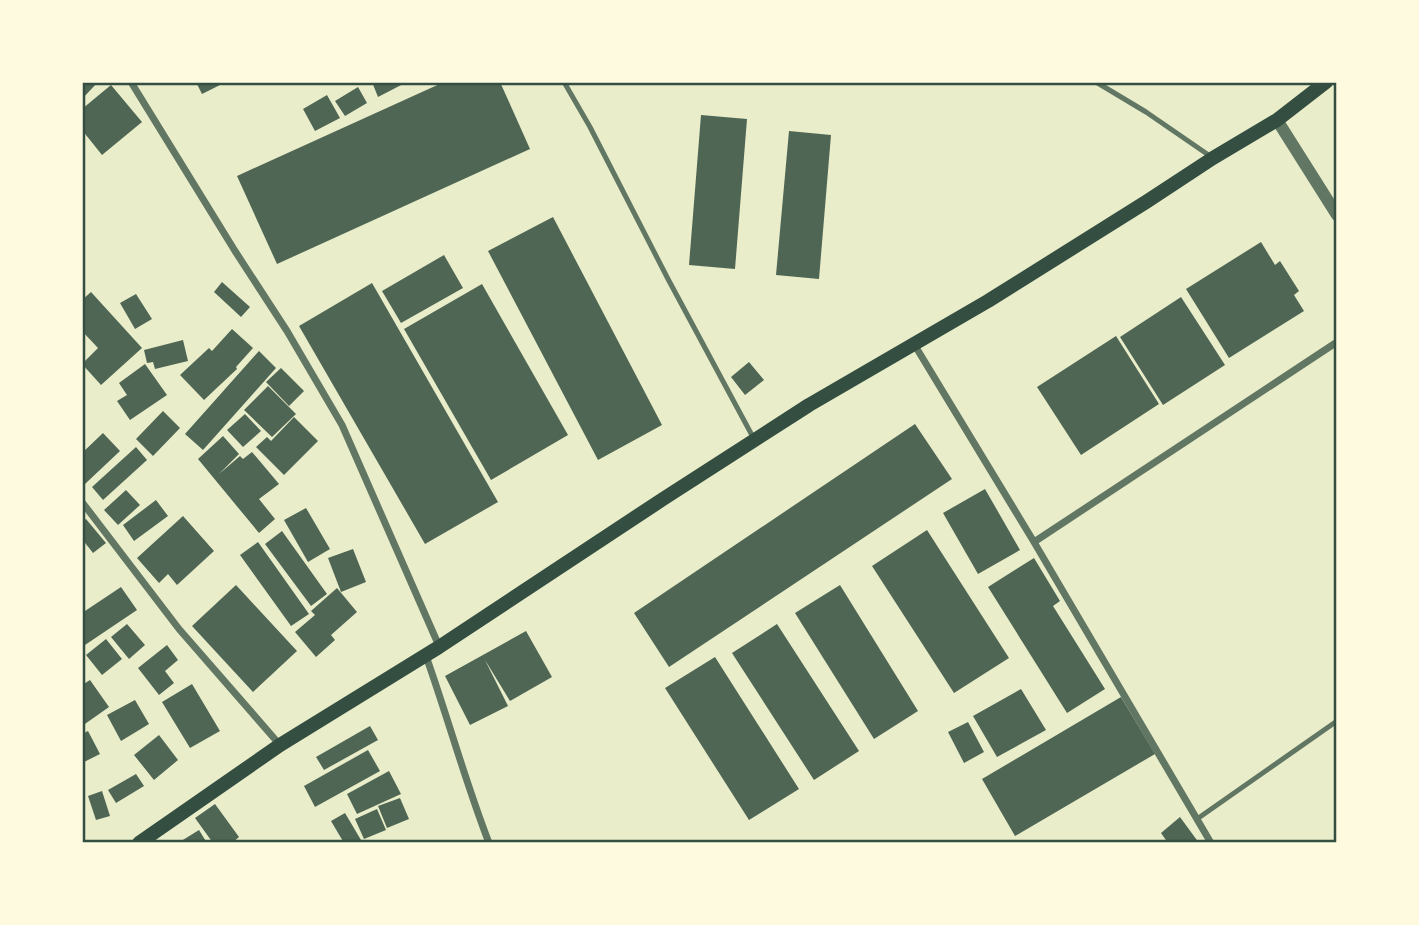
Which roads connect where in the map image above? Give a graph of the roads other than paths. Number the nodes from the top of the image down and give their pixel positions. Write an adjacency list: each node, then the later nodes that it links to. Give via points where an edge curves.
1 (131, 82): 13 (street, via 342,425)
2 (564, 82): 10 (lane)
3 (1096, 82): 6 (lane)
4 (1326, 82): 5 (main road)
5 (1277, 120): 6 (main road); 7 (street)
6 (1213, 158): 9 (main road)
7 (1337, 215)
8 (1337, 342): 12 (street)
9 (914, 344): 10 (main road); 12 (street)
10 (755, 441): 13 (main road)
11 (82, 502): 16 (street, via 178,629)
12 (1034, 542): 17 (street)
13 (439, 647): 14 (main road)
14 (425, 655): 16 (main road); 19 (street)
15 (1337, 721): 17 (lane)
16 (280, 745): 18 (main road)
17 (1197, 819): 20 (street)
18 (139, 843)
19 (489, 843)
20 (1211, 843)

